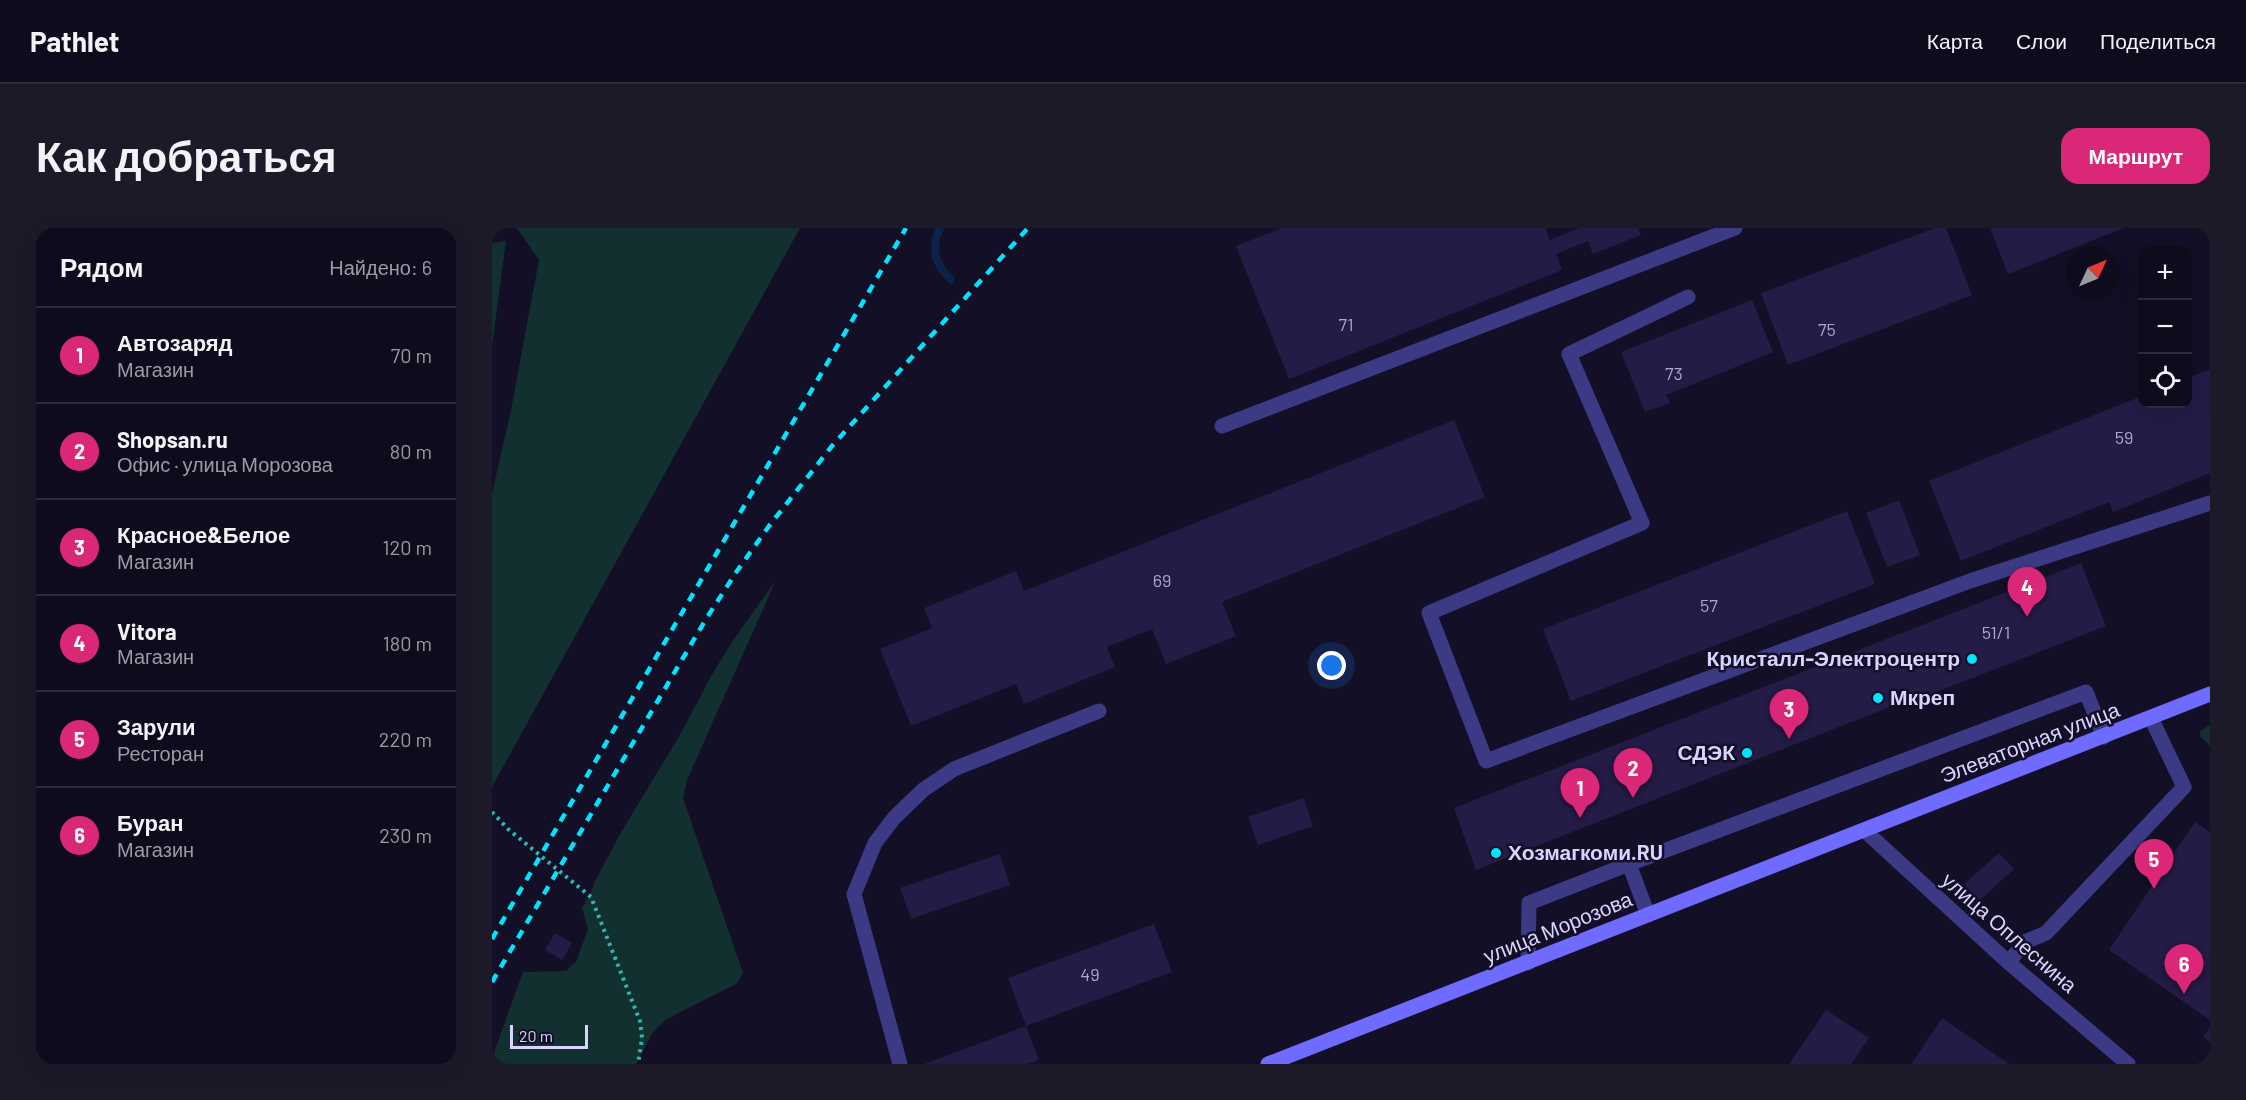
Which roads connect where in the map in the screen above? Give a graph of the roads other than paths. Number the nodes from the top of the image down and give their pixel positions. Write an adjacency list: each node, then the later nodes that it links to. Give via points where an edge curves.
1 (1735, 228): 3 (street)
2 (1688, 297): 4 (street, via 1569,354 1642,523 1429,613 1486,760 1970,581)
3 (1222, 426)
4 (2210, 502)
5 (2210, 694): 7 (main road, Элеваторная улица)
6 (1099, 711): 14 (street, via 954,770 923,790 875,843 854,894)
7 (2151, 718): 8 (main road, Элеваторная улица); 12 (street, via 2184,787 2046,933 2027,941)
8 (2104, 737): 9 (main road, Элеваторная улица); 10 (street, via 2086,692)
9 (1864, 830): 11 (main road, улица Морозова); 12 (street, улица Оплеснина)
10 (1629, 864): 11 (street); 13 (street, via 1529,903)
11 (1648, 915): 13 (main road, улица Морозова)
12 (2008, 962): 16 (street, улица Оплеснина)
13 (1528, 963): 15 (main road, улица Морозова)
14 (900, 1064)
15 (1268, 1064)
16 (2128, 1064)

